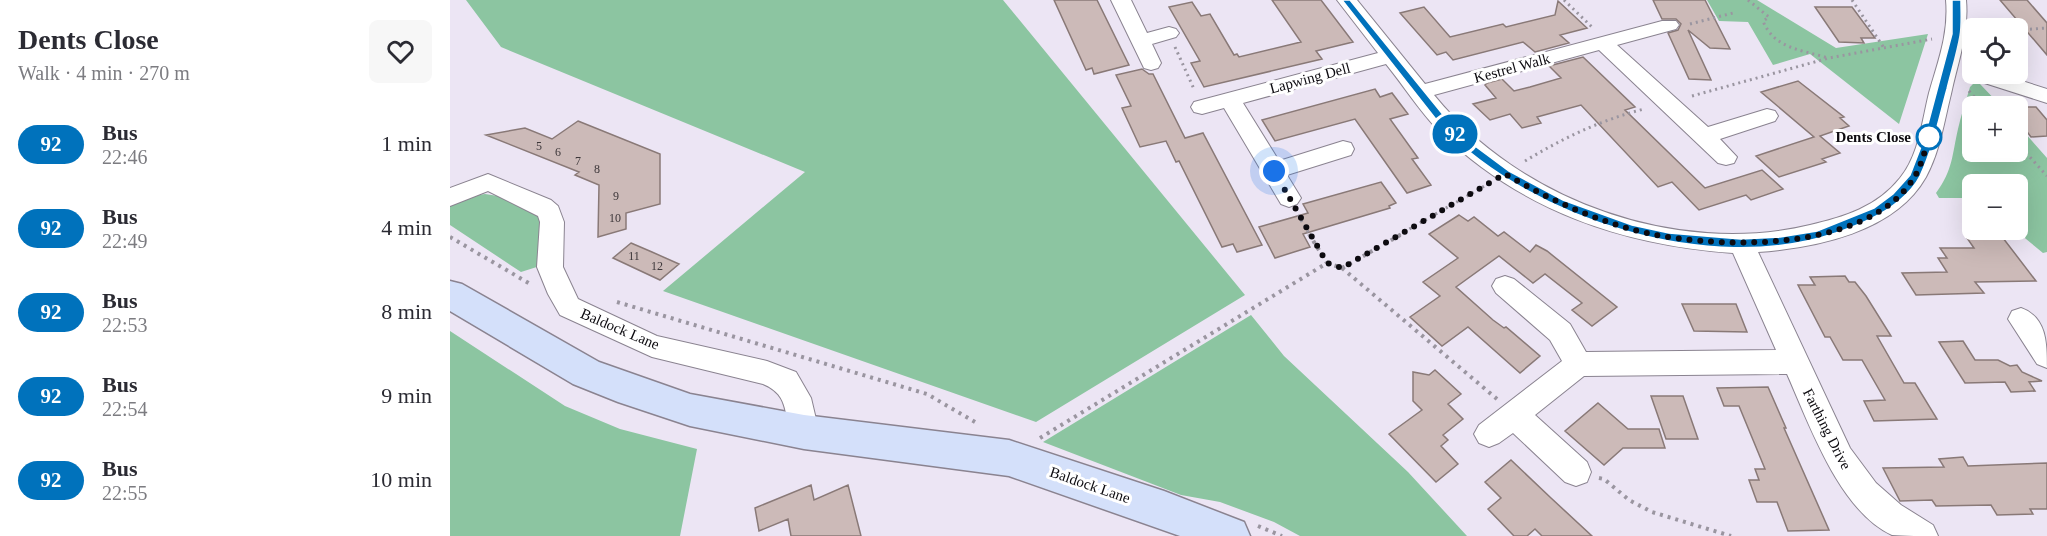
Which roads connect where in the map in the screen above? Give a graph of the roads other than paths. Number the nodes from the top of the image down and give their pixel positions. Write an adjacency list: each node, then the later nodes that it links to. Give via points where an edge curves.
1 (1121, 0): 6 (street)
2 (1347, 0): 8 (street)
3 (1956, 0): 10 (street, via 1956,34)
4 (1669, 25): 7 (street, Kestrel Walk)
5 (1169, 33): 6 (street)
6 (1141, 41): 9 (street)
7 (1603, 43): 13 (street, Kestrel Walk); 18 (street)
8 (1390, 56): 13 (street); 15 (street, Lapwing Dell)
9 (1151, 63)
10 (1948, 63): 11 (street); 24 (street, via 1922,160 1914,177 1897,196 1878,211 1818,235 1780,242)
11 (1962, 68)
12 (2010, 84): 14 (street)
13 (1420, 92): 24 (street, via 1464,143 1505,174 1559,203 1630,229 1669,237)
14 (2047, 96)
15 (1230, 100): 16 (street, Lapwing Dell); 21 (street)
16 (1202, 106)
17 (1767, 116): 18 (street)
18 (1705, 136): 20 (street)
19 (1343, 149): 21 (street)
20 (1726, 158)
21 (1274, 171): 23 (street)
22 (450, 197): 32 (street, Baldock Lane, via 488,182 543,206 552,222 550,267 569,306 652,346 786,381 797,398)
23 (1289, 198)
24 (1741, 243): 29 (street, Farthing Drive)
25 (1505, 286): 30 (street, via 1560,332)
26 (450, 294): 32 (street, Baldock Lane, via 586,373 631,391 690,410)
27 (2021, 318): 28 (street)
28 (2047, 356)
29 (1795, 362): 30 (street); 36 (street, Farthing Drive, via 1839,458 1851,475 1890,516)
30 (1578, 364): 31 (street)
31 (1514, 414): 33 (street); 34 (street)
32 (804, 432): 35 (street, Baldock Lane, via 1009,458 1164,510)
33 (1489, 434)
34 (1576, 472)
35 (1243, 530)
36 (1922, 536)

